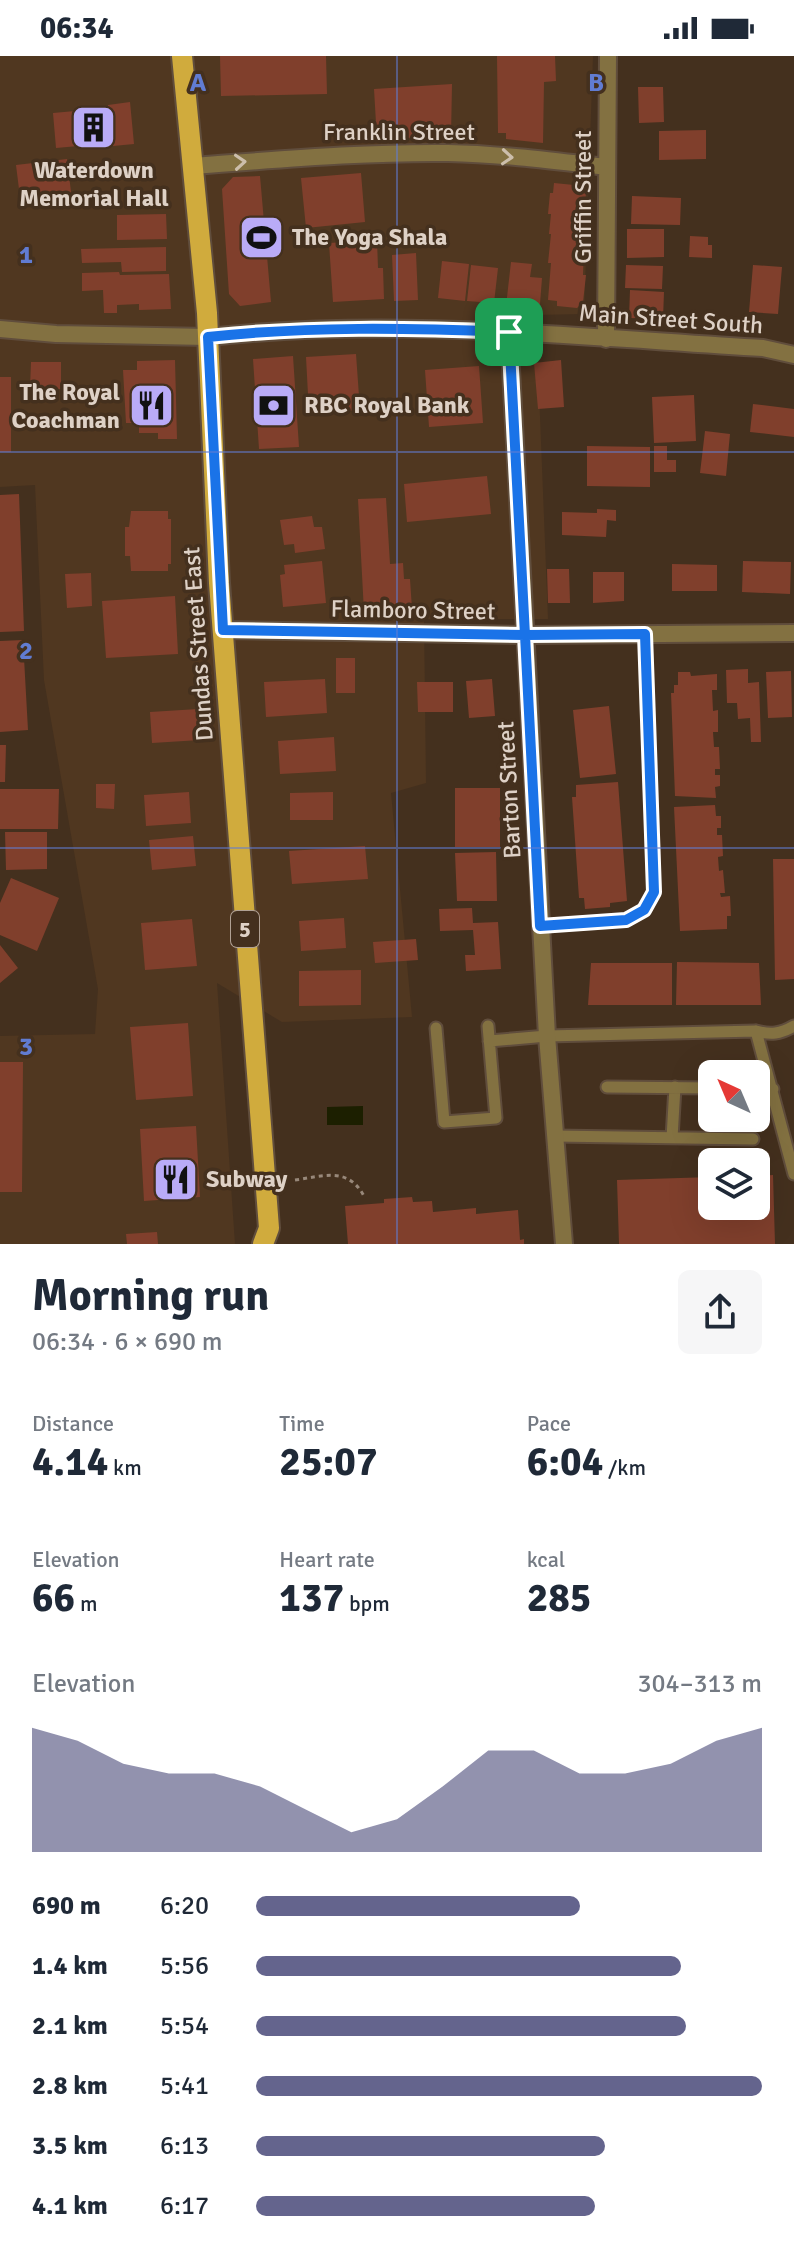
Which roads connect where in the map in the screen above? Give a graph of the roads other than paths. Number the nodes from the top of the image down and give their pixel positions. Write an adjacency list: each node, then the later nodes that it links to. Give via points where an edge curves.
1 (182, 56): 3 (main road, Dundas Street East / 5)
2 (608, 56): 4 (street, Griffin Street)
3 (191, 166): 4 (street, Franklin Street, one-way to 4, via 449,153); 7 (main road, Dundas Street East / 5)
4 (607, 167): 8 (street, Griffin Street)
5 (0, 329): 7 (street, Main Street South)
6 (509, 332): 7 (street, Main Street South, via 304,329); 8 (street, Main Street South); 13 (street, Barton Street)
7 (208, 337): 10 (main road, Dundas Street East / 5)
8 (606, 339): 9 (street, Main Street South, via 763,348)
9 (794, 355)
10 (223, 630): 13 (street, Flamboro Street); 29 (main road, Dundas Street East / 5)
11 (794, 633): 12 (street, Flamboro Street)
12 (645, 634): 13 (street, Flamboro Street); 14 (lane, via 654,892 636,916 626,920)
13 (525, 635): 14 (street, Barton Street)
14 (540, 926): 19 (street, Barton Street)
15 (488, 1026): 20 (lane)
16 (794, 1026): 18 (lane, via 781,1034)
17 (436, 1028): 20 (lane, via 444,1122 496,1118)
18 (756, 1031): 19 (lane); 24 (lane)
19 (547, 1036): 20 (lane); 25 (street, Barton Street)
20 (489, 1041)
21 (607, 1087): 22 (lane)
22 (675, 1087): 23 (lane); 26 (lane)
23 (698, 1088)
24 (773, 1089): 28 (lane)
25 (555, 1136): 26 (lane); 30 (street, Barton Street)
26 (672, 1138): 27 (lane)
27 (753, 1139)
28 (794, 1174)
29 (270, 1239)
30 (564, 1244)

